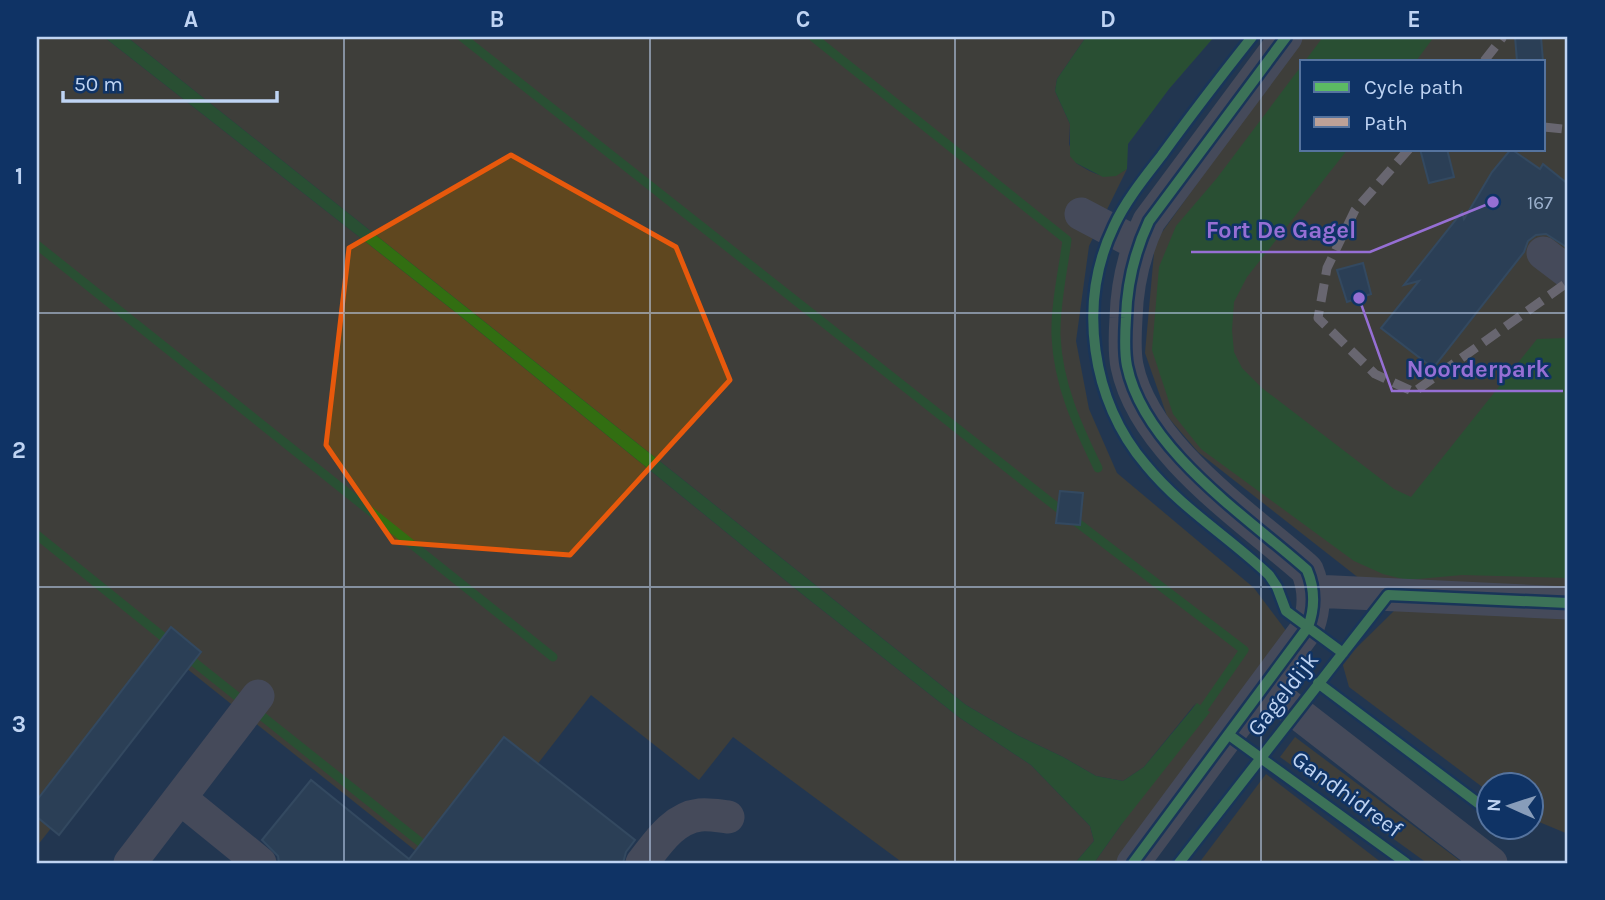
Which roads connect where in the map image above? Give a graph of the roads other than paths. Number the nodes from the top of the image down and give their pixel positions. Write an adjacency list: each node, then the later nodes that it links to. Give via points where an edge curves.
1 (1286, 37): 3 (street, via 1149,221)
2 (1081, 214): 3 (street)
3 (1138, 244): 4 (street, via 1130,274 1125,336 1127,366 1137,396 1152,424 1191,470 1307,570)
4 (1313, 591): 5 (street); 6 (street, Gageldijk, via 1308,627)
5 (1568, 603)
6 (1264, 687): 13 (street, Gageldijk); 14 (street, Gandhidreef)
7 (258, 696): 8 (street)
8 (180, 798): 10 (street); 11 (street)
9 (728, 817): 12 (street, via 699,815 682,821 666,832)
10 (130, 863)
11 (260, 863)
12 (642, 863)
13 (1133, 863)
14 (1491, 863)

